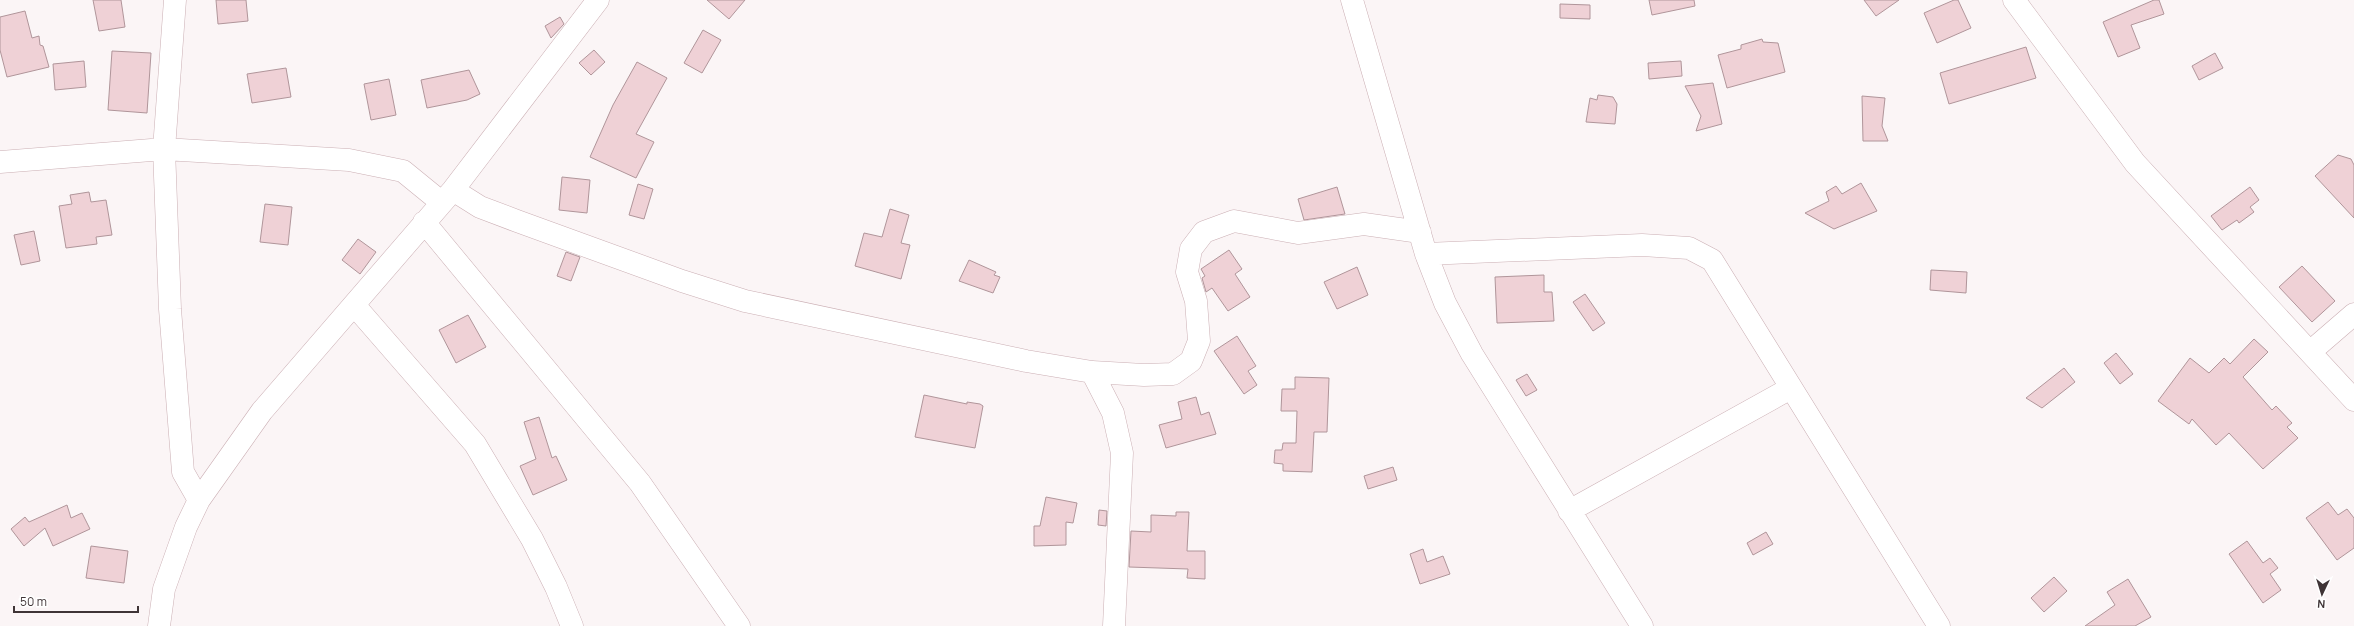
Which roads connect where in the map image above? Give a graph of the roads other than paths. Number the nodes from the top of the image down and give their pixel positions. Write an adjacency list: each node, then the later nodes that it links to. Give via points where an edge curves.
1 (175, 0): 5 (street)
2 (598, 0): 7 (street)
3 (1352, 0): 9 (street)
4 (2014, 0): 13 (street, via 2136,163)
5 (164, 149): 6 (street); 7 (street, via 349,160 403,171); 17 (street, via 170,309 178,425 183,472)
6 (0, 162)
7 (447, 196): 8 (street); 14 (street, via 682,281 745,301 1026,361)
8 (424, 222): 11 (street); 21 (street, via 640,483)
9 (1420, 232): 10 (street); 14 (street, via 1364,224 1298,233 1234,221 1204,232 1190,249 1187,272 1196,301 1199,341 1191,361 1173,374)
10 (1426, 254): 15 (street, via 1642,245 1689,248 1712,260); 18 (street, via 1444,303 1472,354)
11 (355, 306): 17 (street, via 262,411); 20 (street, via 475,444 532,540)
12 (2354, 314): 13 (street)
13 (2310, 352): 16 (street)
14 (1092, 372): 22 (street, via 1113,413 1122,453)
15 (1791, 388): 18 (street); 24 (street)
16 (2354, 400)
17 (199, 500): 19 (street, via 186,527 164,589)
18 (1569, 511): 23 (street)
19 (159, 626)
20 (572, 626)
21 (739, 626)
22 (1114, 626)
23 (1642, 626)
24 (1939, 626)

